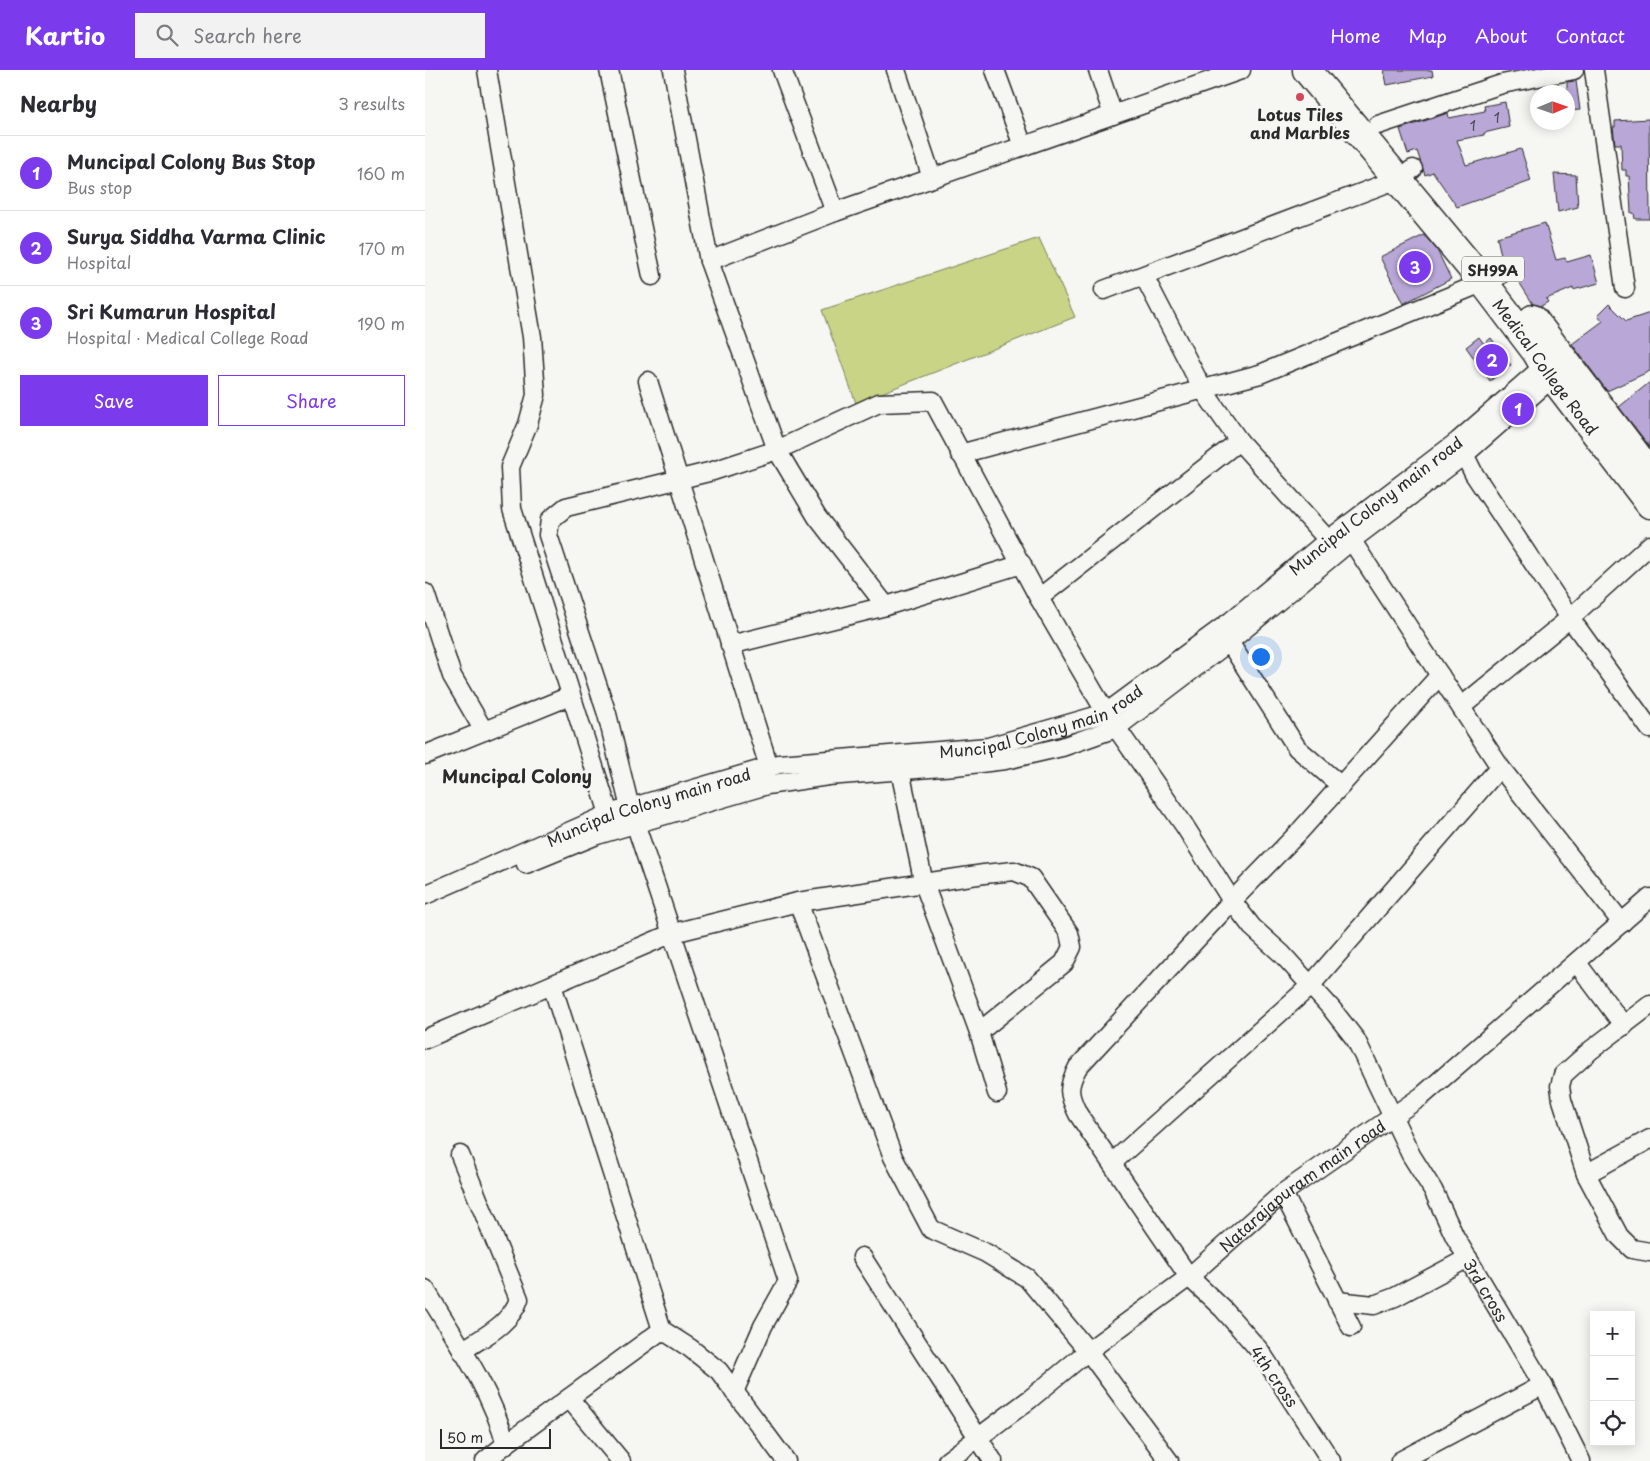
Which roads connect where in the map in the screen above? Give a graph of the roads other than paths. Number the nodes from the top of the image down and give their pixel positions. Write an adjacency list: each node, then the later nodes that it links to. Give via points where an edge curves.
1 (487, 70): 46 (street, via 532,337 536,395 510,468 512,509)
2 (609, 70): 20 (street)
3 (673, 70): 19 (street)
4 (782, 70): 18 (street)
5 (897, 70): 17 (street)
6 (995, 70): 15 (street)
7 (1098, 70): 13 (street)
8 (1241, 70): 13 (street)
9 (1307, 70): 16 (main road, Medical College Road / SH99A)
10 (1330, 70): 14 (main road, Medical College Road / SH99A)
11 (1574, 70): 14 (street, via 1502,84)
12 (1594, 70): 23 (street)
13 (1113, 115): 15 (street)
14 (1378, 125): 16 (main road, Medical College Road / SH99A)
15 (1023, 146): 17 (street)
16 (1406, 174): 21 (street); 22 (main road, Medical College Road / SH99A)
17 (932, 178): 18 (street)
18 (835, 212): 19 (street)
19 (709, 261): 30 (street)
20 (652, 276)
21 (1144, 276): 24 (street); 27 (street)
22 (1491, 279): 25 (main road, Medical College Road / SH99A, via 1537,353); 27 (street, via 1260,374)
23 (1625, 288)
24 (1104, 290)
25 (1552, 365): 29 (street, Muncipal Colony main road); 32 (main road, Medical College Road / SH99A); 34 (main road, Medical College Road / SH99A)
26 (648, 381): 33 (street)
27 (1203, 390): 28 (street); 31 (street)
28 (1239, 441): 36 (street); 40 (street)
29 (1461, 448): 35 (street, Muncipal Colony main road); 42 (street)
30 (777, 450): 31 (street, 3rd cross, via 879,404 933,401); 33 (street, via 713,471); 41 (street, via 817,517)
31 (960, 454): 38 (street, 3rd cross)
32 (1650, 473)
33 (677, 478): 44 (street); 57 (street, via 566,507 550,520 548,535 607,714)
34 (1650, 504)
35 (1348, 534): 36 (street, Muncipal Colony main road); 43 (street); 45 (street)
36 (1328, 540): 43 (street, Muncipal Colony main road)
37 (1650, 545): 42 (street)
38 (1022, 564): 40 (street, 3rd cross); 41 (street)
39 (425, 593): 50 (street, via 452,676)
40 (1039, 598): 48 (street, 3rd cross)
41 (886, 606): 44 (street)
42 (1569, 618): 47 (street); 49 (street)
43 (1225, 636): 48 (street, Muncipal Colony main road); 55 (street, via 1297,748)
44 (729, 645): 53 (street)
45 (1440, 675): 47 (street); 55 (street, 4th cross)
46 (569, 696): 50 (street); 56 (street)
47 (1461, 707): 54 (street)
48 (1111, 721): 52 (street, Muncipal Colony main road); 62 (street, 3rd cross)
49 (1650, 729)
50 (484, 731): 51 (street)
51 (425, 755)
52 (898, 763): 53 (street, Muncipal Colony main road, via 779,764); 57 (street, via 767,785); 58 (street)
53 (769, 767): 57 (street, Muncipal Colony main road)
54 (1500, 767): 64 (street); 68 (street)
55 (1341, 786): 62 (street, 4th cross)
56 (609, 814): 57 (street, Muncipal Colony main road); 59 (street, Muncipal Colony main road)
57 (633, 816): 63 (street, via 597,835); 65 (street)
58 (924, 884): 61 (street); 71 (street); 71 (street, via 1014,871 1031,878 1069,933 1072,947 1064,963)
59 (425, 895)
60 (1650, 898): 64 (street, Natarajapuram main road)
61 (798, 902): 65 (street); 89 (street, via 893,1157 931,1229 986,1253 1027,1278)
62 (1232, 902): 68 (street, 3rd cross); 77 (street, 4th cross, via 1078,1067 1069,1083 1071,1100 1078,1114)
63 (425, 907)
64 (1621, 923): 66 (street, Natarajapuram main road)
65 (673, 933): 67 (street); 91 (street, via 788,1281 763,1326)
66 (1577, 963): 70 (street); 74 (street, Natarajapuram main road, via 1422,1096)
67 (552, 985): 72 (street); 87 (street)
68 (1309, 986): 74 (street, 3rd cross, via 1356,1040); 77 (street)
69 (1650, 1005): 70 (street)
70 (1624, 1026): 78 (street, via 1563,1075 1562,1100)
71 (979, 1032): 73 (street)
72 (425, 1039)
73 (997, 1093)
74 (1394, 1116): 79 (street, Natarajapuram main road); 82 (street, 3rd cross)
75 (1650, 1139): 78 (street)
76 (460, 1155): 88 (street, via 519,1299 515,1312)
77 (1112, 1163): 83 (street, 4th cross)
78 (1587, 1174): 80 (street, via 1619,1236 1632,1249)
79 (1283, 1193): 83 (street, Natarajapuram main road); 85 (street)
80 (1650, 1252)
81 (862, 1257): 93 (street)
82 (1468, 1258): 85 (street, via 1374,1305); 90 (street, 3rd cross)
83 (1189, 1277): 89 (street, Natarajapuram main road); 101 (street, 4th cross, via 1260,1351)
84 (425, 1289): 88 (street)
85 (1337, 1301): 86 (street)
86 (1351, 1327)
87 (662, 1330): 91 (street, via 719,1371); 92 (street)
88 (462, 1351): 94 (street, via 485,1389)
89 (1088, 1351): 93 (street, Natarajapuram main road); 100 (street)
90 (1543, 1385): 102 (street); 103 (street, 3rd cross)
91 (735, 1392): 97 (street)
92 (569, 1398): 94 (street); 96 (street)
93 (977, 1438): 98 (street, Natarajapuram main road); 99 (street)
94 (506, 1444): 95 (street)
95 (485, 1461)
96 (621, 1461)
97 (786, 1461)
98 (947, 1461)
99 (993, 1461)
100 (1169, 1461)
101 (1331, 1461)
102 (1400, 1461)
103 (1581, 1461)

